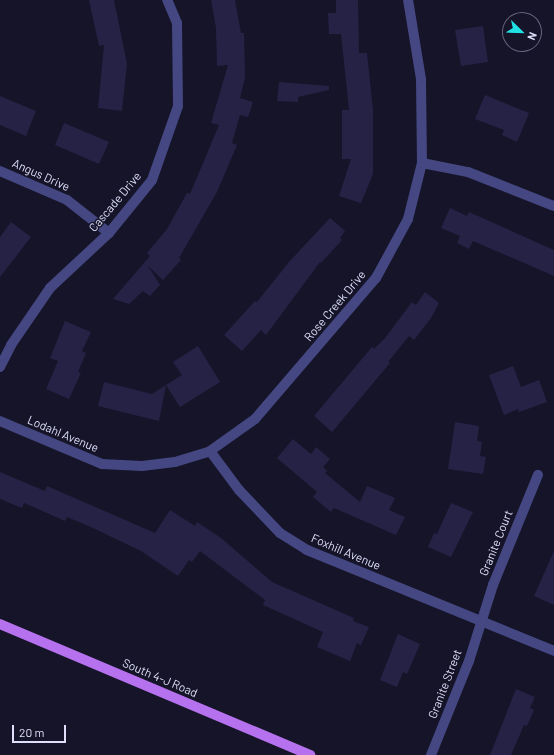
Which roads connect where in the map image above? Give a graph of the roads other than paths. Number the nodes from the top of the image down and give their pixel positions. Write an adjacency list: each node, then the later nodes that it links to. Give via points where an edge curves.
1 (167, 0): 6 (street, Cascade Drive, via 177,22 178,106 152,180)
2 (408, 0): 3 (street, Rose Creek Drive, via 421,80)
3 (422, 163): 5 (street, via 468,172); 9 (street, Rose Creek Drive, via 408,219 376,278 255,419)
4 (0, 171): 6 (street, Angus Drive, via 67,200)
5 (554, 206)
6 (109, 233): 7 (street, Cascade Drive, via 50,288 11,345)
7 (0, 367)
8 (0, 421): 9 (street, Lodahl Avenue, via 102,464 142,466 175,462)
9 (210, 450): 11 (street, Foxhill Avenue, via 239,490 280,533 306,550)
10 (538, 475): 11 (street, Granite Court, via 493,585)
11 (482, 622): 13 (street, Foxhill Avenue); 15 (street, Granite Street)
12 (0, 624): 14 (main road, South 4-J Road)
13 (554, 652)
14 (310, 755)
15 (431, 755)

